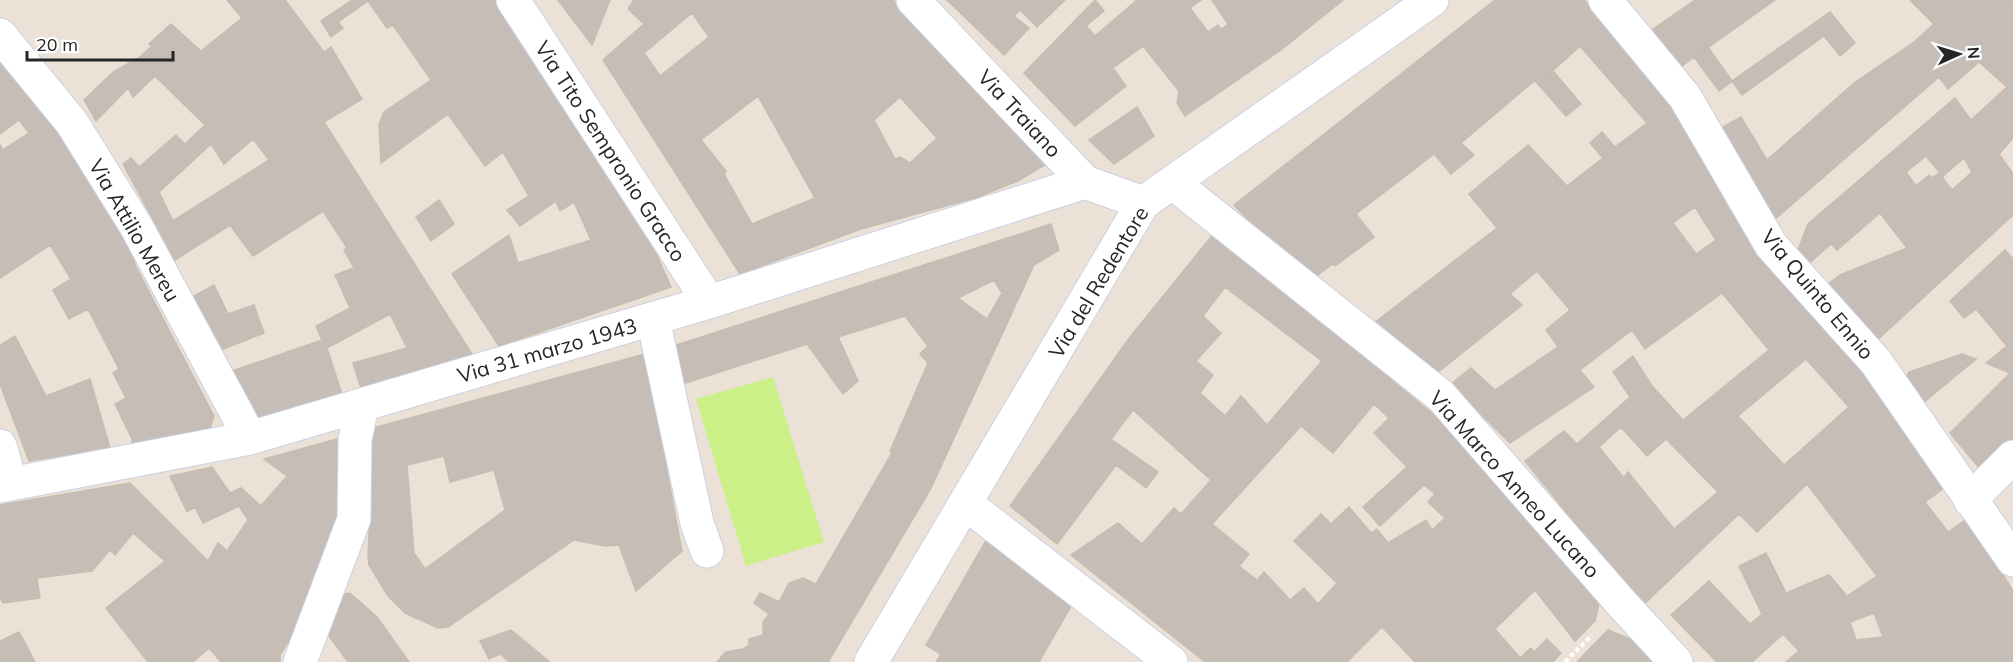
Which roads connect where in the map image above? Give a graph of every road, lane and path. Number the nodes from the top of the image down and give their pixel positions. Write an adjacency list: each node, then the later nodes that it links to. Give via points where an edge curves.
1 (513, 0): 9 (street, Via Tito Sempronio Gracco)
2 (913, 0): 6 (street, Via Traiano)
3 (1432, 0): 7 (street, Via del Redentore)
4 (1605, 0): 16 (street, Via Quinto Ennio, via 1685,97 1771,245 1875,362)
5 (0, 35): 12 (street, Via Attilio Mereu, via 84,142 136,226)
6 (1085, 182): 8 (street, Via Traiano); 9 (street, Via 31 marzo 1943)
7 (1173, 183): 8 (street, Via del Redentore); 23 (street, Via Marco Anneo Lucano, via 1441,396)
8 (1143, 203): 17 (street, Via del Redentore)
9 (709, 302): 10 (street, Via 31 marzo 1943)
10 (653, 319): 11 (street, Via 31 marzo 1943); 18 (street)
11 (362, 405): 12 (street, Via 31 marzo 1943); 20 (street, via 355,440 354,519)
12 (250, 438): 15 (street, Via 31 marzo 1943)
13 (0, 446): 15 (street)
14 (2013, 457): 16 (street)
15 (5, 485)
16 (1970, 500): 19 (street, Via Quinto Ennio)
17 (965, 503): 21 (street, Via del Redentore); 22 (street)
18 (707, 551)
19 (2013, 560)
20 (300, 662)
21 (871, 662)
22 (1171, 662)
23 (1676, 662)

